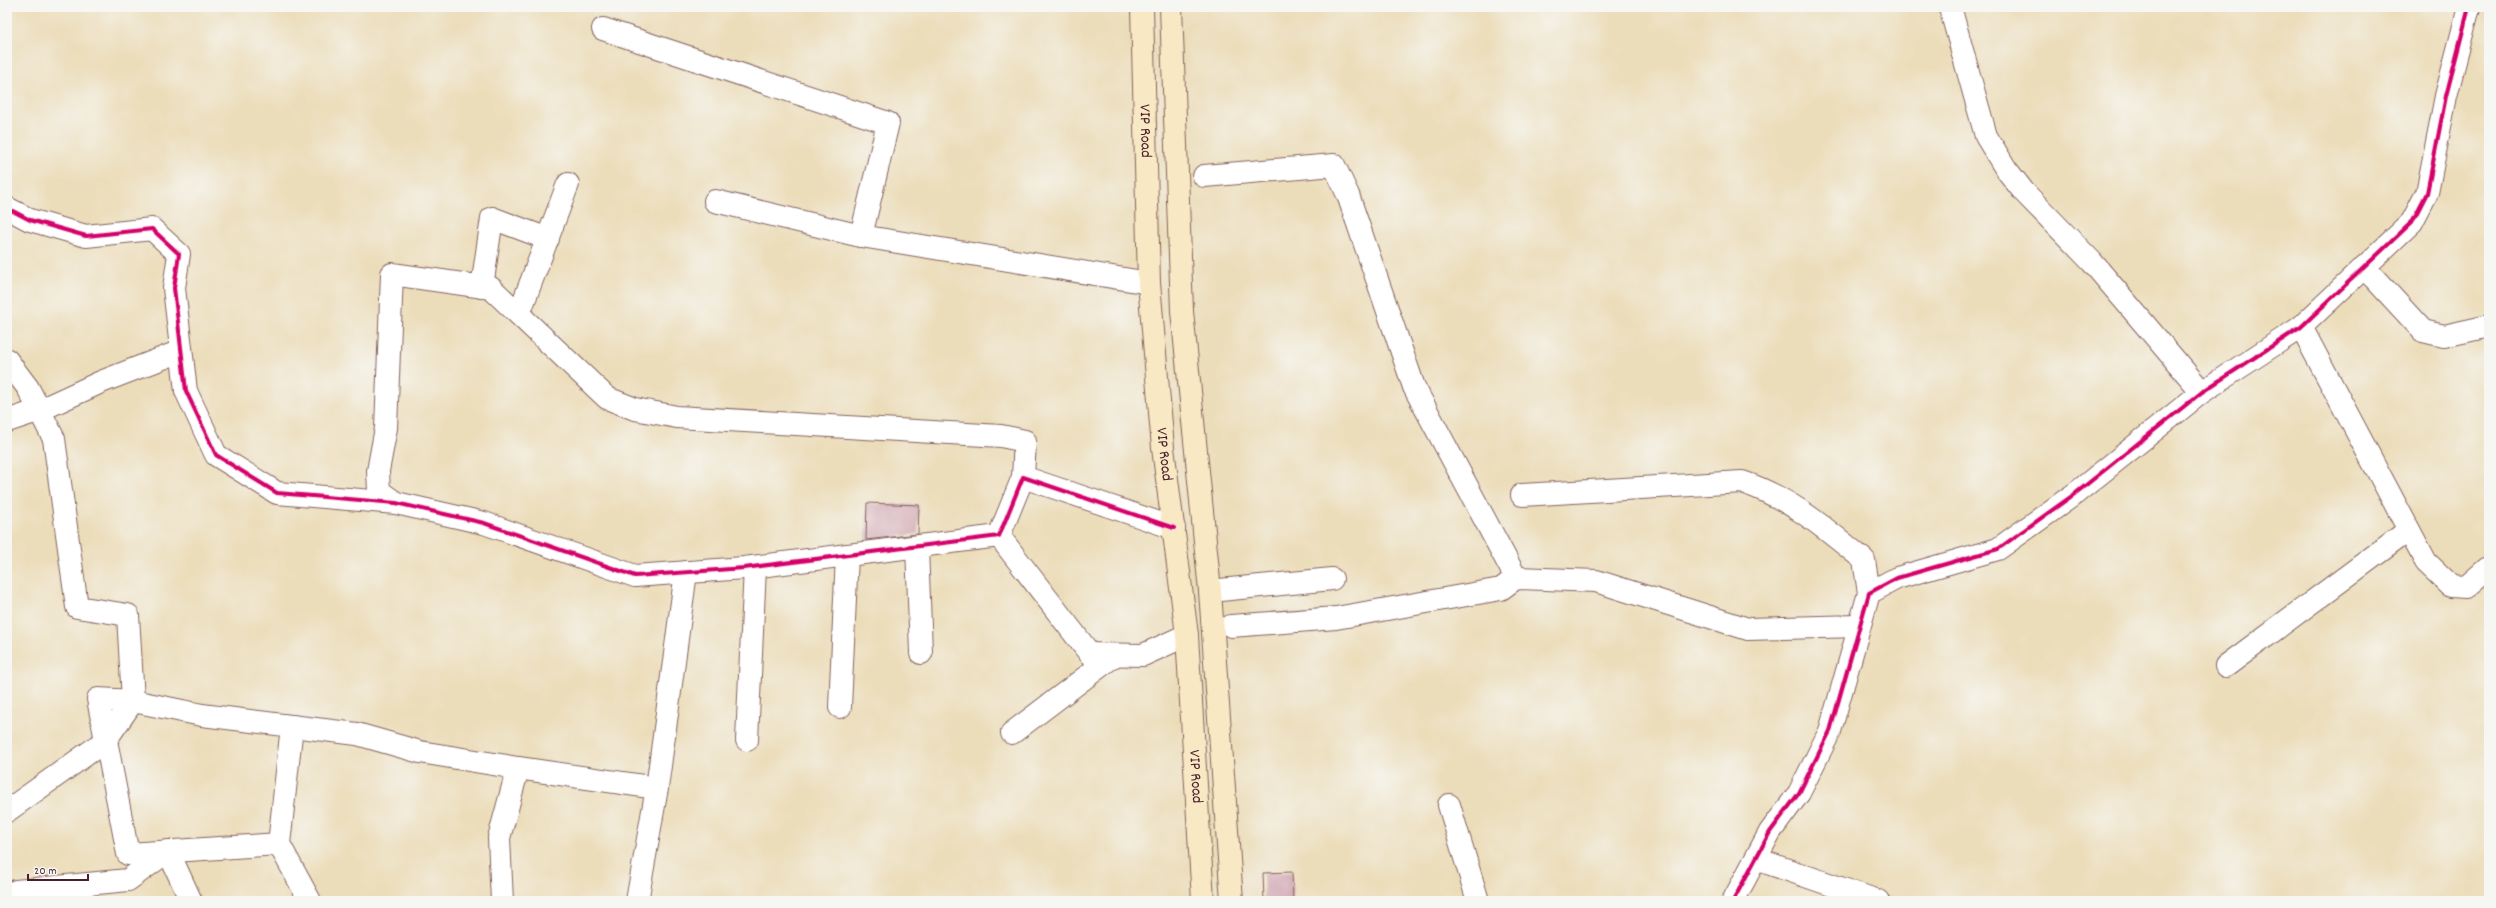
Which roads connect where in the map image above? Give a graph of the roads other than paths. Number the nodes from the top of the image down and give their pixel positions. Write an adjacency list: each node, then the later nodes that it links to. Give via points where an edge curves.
1 (1142, 7): 13 (main road, VIP Road)
2 (1171, 7): 36 (main road, VIP Road, via 1182,311)
3 (1950, 7): 20 (street, via 1986,136 2006,169 2024,192 2092,262)
4 (2469, 7): 12 (street, via 2446,96 2427,193 2412,222)
5 (603, 29): 10 (street, via 888,123)
6 (1204, 176): 34 (street, via 1334,165 1348,195 1414,387)
7 (568, 184): 11 (street)
8 (715, 201): 10 (street)
9 (7, 208): 18 (street, via 30,220 86,236 152,228 179,254 174,288)
10 (861, 236): 13 (street)
11 (548, 239): 14 (street, via 492,218); 15 (street)
12 (2364, 267): 16 (street, via 2423,331 2444,336); 17 (street)
13 (1149, 283): 26 (main road, VIP Road, via 1163,448)
14 (482, 287): 15 (street, via 491,288); 25 (street, via 392,274 386,428 378,471 379,491)
15 (519, 314): 23 (street, via 607,398 635,409 677,417 1001,436 1024,441)
16 (2489, 326)
17 (2301, 327): 20 (street); 27 (street)
18 (181, 352): 21 (street, via 100,382); 25 (street, via 186,391 216,455 277,493)
19 (7, 360): 21 (street, via 28,388)
20 (2202, 392): 37 (street, via 2076,493 1998,549 1897,578)
21 (40, 410): 22 (street); 44 (street, via 54,439 77,607 128,614)
22 (7, 421)
23 (1023, 477): 26 (street); 28 (street)
24 (1522, 495): 37 (street, via 1742,482 1762,489 1809,516 1864,560)
25 (396, 503): 33 (street, via 484,523 635,576)
26 (1174, 528): 40 (main road, VIP Road)
27 (2409, 530): 31 (street, via 2426,562 2451,586 2466,587); 43 (street)
28 (999, 536): 29 (street); 42 (street, via 1090,654)
29 (917, 547): 30 (street); 41 (street)
30 (847, 555): 32 (street); 45 (street)
31 (2489, 566)
32 (755, 567): 33 (street); 49 (street)
33 (686, 572): 51 (street)
34 (1516, 578): 38 (street, via 1501,589 1336,618); 39 (street, via 1596,581 1748,629)
35 (1332, 579): 36 (street)
36 (1210, 591): 63 (main road, VIP Road)
37 (1869, 593): 39 (street)
38 (1231, 626)
39 (1859, 626): 56 (street, via 1830,731 1799,793 1770,832)
40 (1188, 635): 42 (street, via 1143,655); 62 (main road, VIP Road)
41 (921, 653)
42 (1115, 655): 47 (street)
43 (2226, 666)
44 (133, 701): 46 (street, via 202,715); 48 (street); 48 (street, via 98,699)
45 (840, 707)
46 (292, 726): 50 (street, via 357,734 420,752); 54 (street)
47 (1012, 734)
48 (105, 739): 53 (street); 55 (street, via 128,854)
49 (747, 740)
50 (518, 768): 51 (street); 60 (street, via 498,838)
51 (657, 788): 61 (street)
52 (1449, 805): 64 (street)
53 (7, 811)
54 (279, 844): 55 (street); 59 (street)
55 (168, 851): 57 (street, via 128,880); 58 (street)
56 (1756, 859): 65 (street); 66 (street)
57 (16, 891)
58 (191, 901)
59 (310, 901)
60 (502, 901)
61 (637, 901)
62 (1203, 901)
63 (1232, 901)
64 (1478, 901)
65 (1733, 901)
66 (1878, 901)

